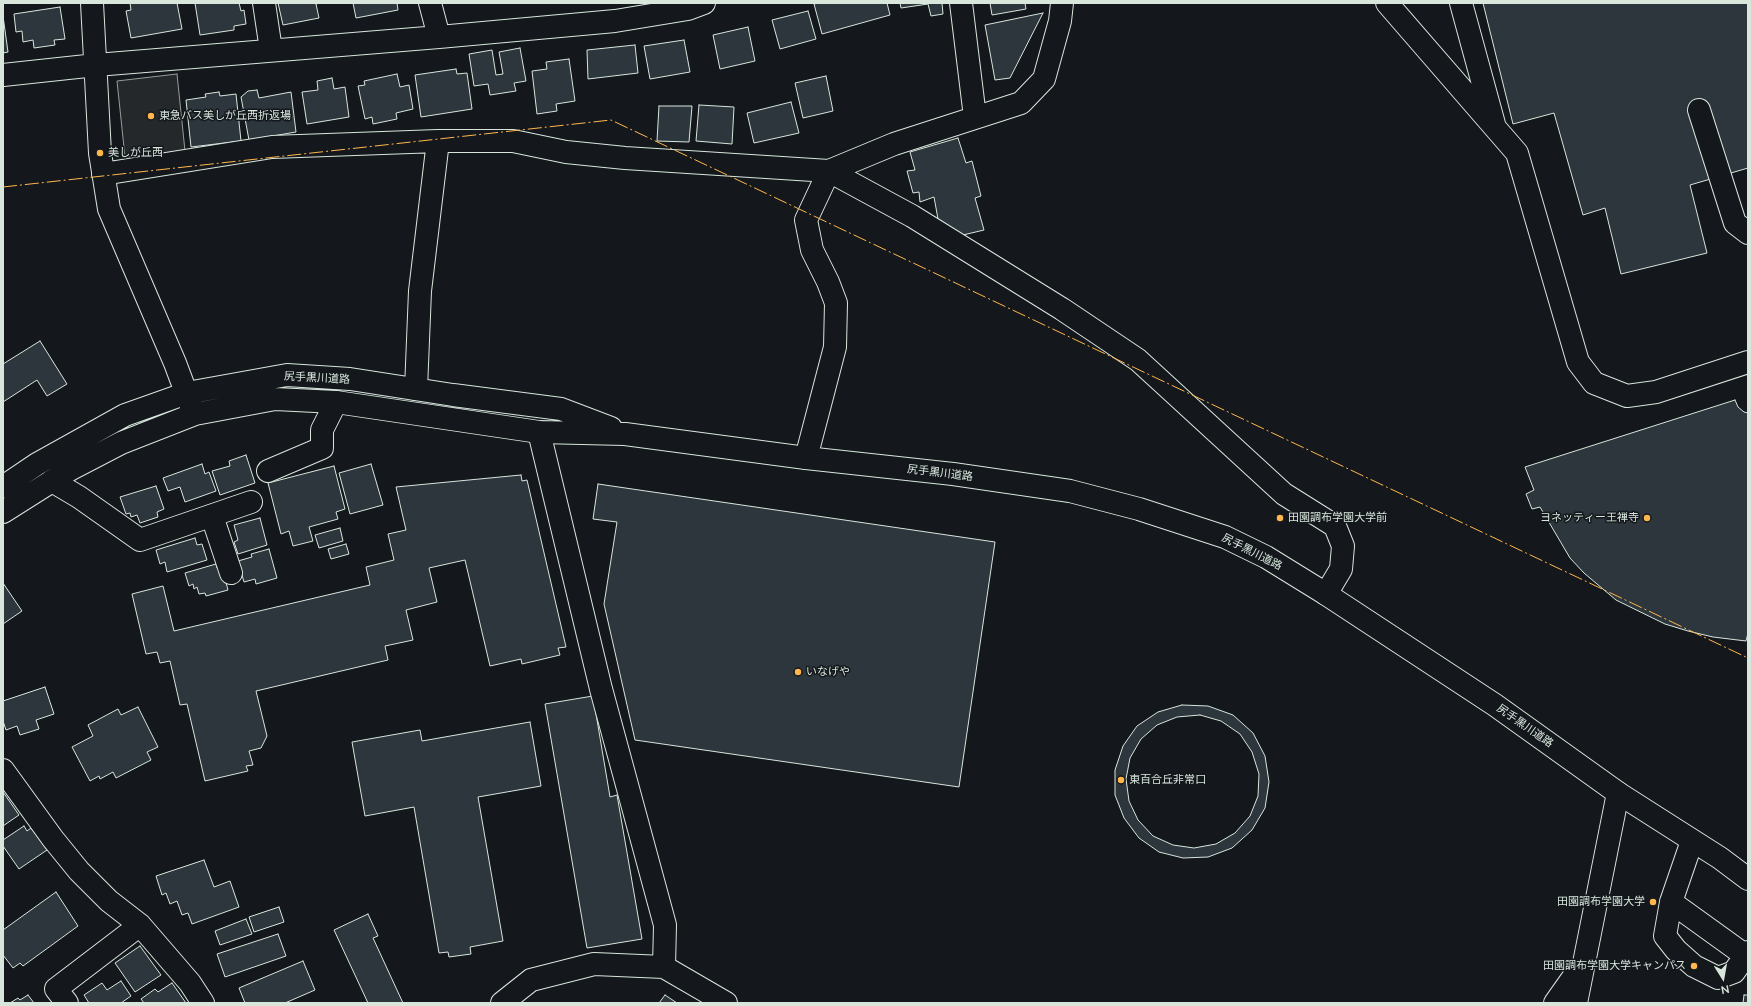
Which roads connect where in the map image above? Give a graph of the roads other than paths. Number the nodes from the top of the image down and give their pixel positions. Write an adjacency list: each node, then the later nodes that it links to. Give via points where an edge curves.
1 (92, 3): 11 (street)
2 (264, 3): 10 (street)
3 (430, 3): 9 (street)
4 (704, 3): 9 (street, via 688,9 615,21)
5 (961, 3): 14 (street)
6 (1062, 3): 14 (street, via 1060,21 1044,79 1021,103)
7 (1387, 3): 15 (street)
8 (1461, 3): 15 (street)
9 (439, 37): 10 (street)
10 (271, 50): 11 (street)
11 (96, 65): 12 (street); 18 (street, via 96,107)
12 (3, 75)
13 (1699, 110): 19 (street, via 1735,223)
14 (975, 117): 17 (street, via 894,144)
15 (1495, 129): 20 (street, via 1517,153 1578,362 1594,383 1627,396 1656,392)
16 (438, 141): 17 (street, via 513,141 566,152 625,158); 18 (street, via 272,147); 21 (street, via 420,291)
17 (829, 171): 27 (street, via 806,220 812,250 836,303 835,348); 35 (street, via 912,216 1062,309 1138,360 1284,494 1335,526 1343,546 1340,569)
18 (103, 174): 22 (street, via 109,209)
19 (1748, 233)
20 (1748, 362)
21 (416, 389): 22 (street, 尻手黒川道路, via 350,379 287,375); 26 (street, 尻手黒川道路, via 561,409)
22 (187, 393): 24 (street); 30 (street, 尻手黒川道路, via 125,415 37,464)
23 (336, 402): 24 (street, 尻手黒川道路, via 275,399); 25 (street, 尻手黒川道路); 28 (street, via 322,430 322,448)
24 (194, 414): 29 (street, 尻手黒川道路, via 121,443)
25 (539, 432): 26 (street, 尻手黒川道路); 44 (street, via 602,689 665,925)
26 (625, 434): 27 (street, 尻手黒川道路)
27 (806, 458): 35 (street, 尻手黒川道路, via 961,475 1070,491 1226,537 1266,557)
28 (268, 471)
29 (52, 481): 32 (street, 尻手黒川道路); 33 (street, via 140,540)
30 (3, 487)
31 (251, 502): 33 (street)
32 (3, 512)
33 (212, 516): 34 (street)
34 (231, 573)
35 (1326, 594): 37 (street, 尻手黒川道路, via 1495,705)
36 (3, 770): 41 (street, via 79,871 109,901)
37 (1618, 793): 38 (street, 尻手黒川道路); 43 (street)
38 (1692, 841): 39 (street, 尻手黒川道路); 40 (street)
39 (1748, 879)
40 (1671, 902): 42 (street); 42 (street, via 1665,936 1694,966 1718,978 1734,972)
41 (140, 925): 45 (street, via 56,989); 46 (street, via 190,983)
42 (1747, 954)
43 (1583, 964): 49 (street); 50 (street)
44 (664, 967): 47 (street, via 594,964 531,980); 48 (street)
45 (67, 1003)
46 (203, 1003)
47 (502, 1003)
48 (726, 1003)
49 (1555, 1003)
50 (1576, 1003)

